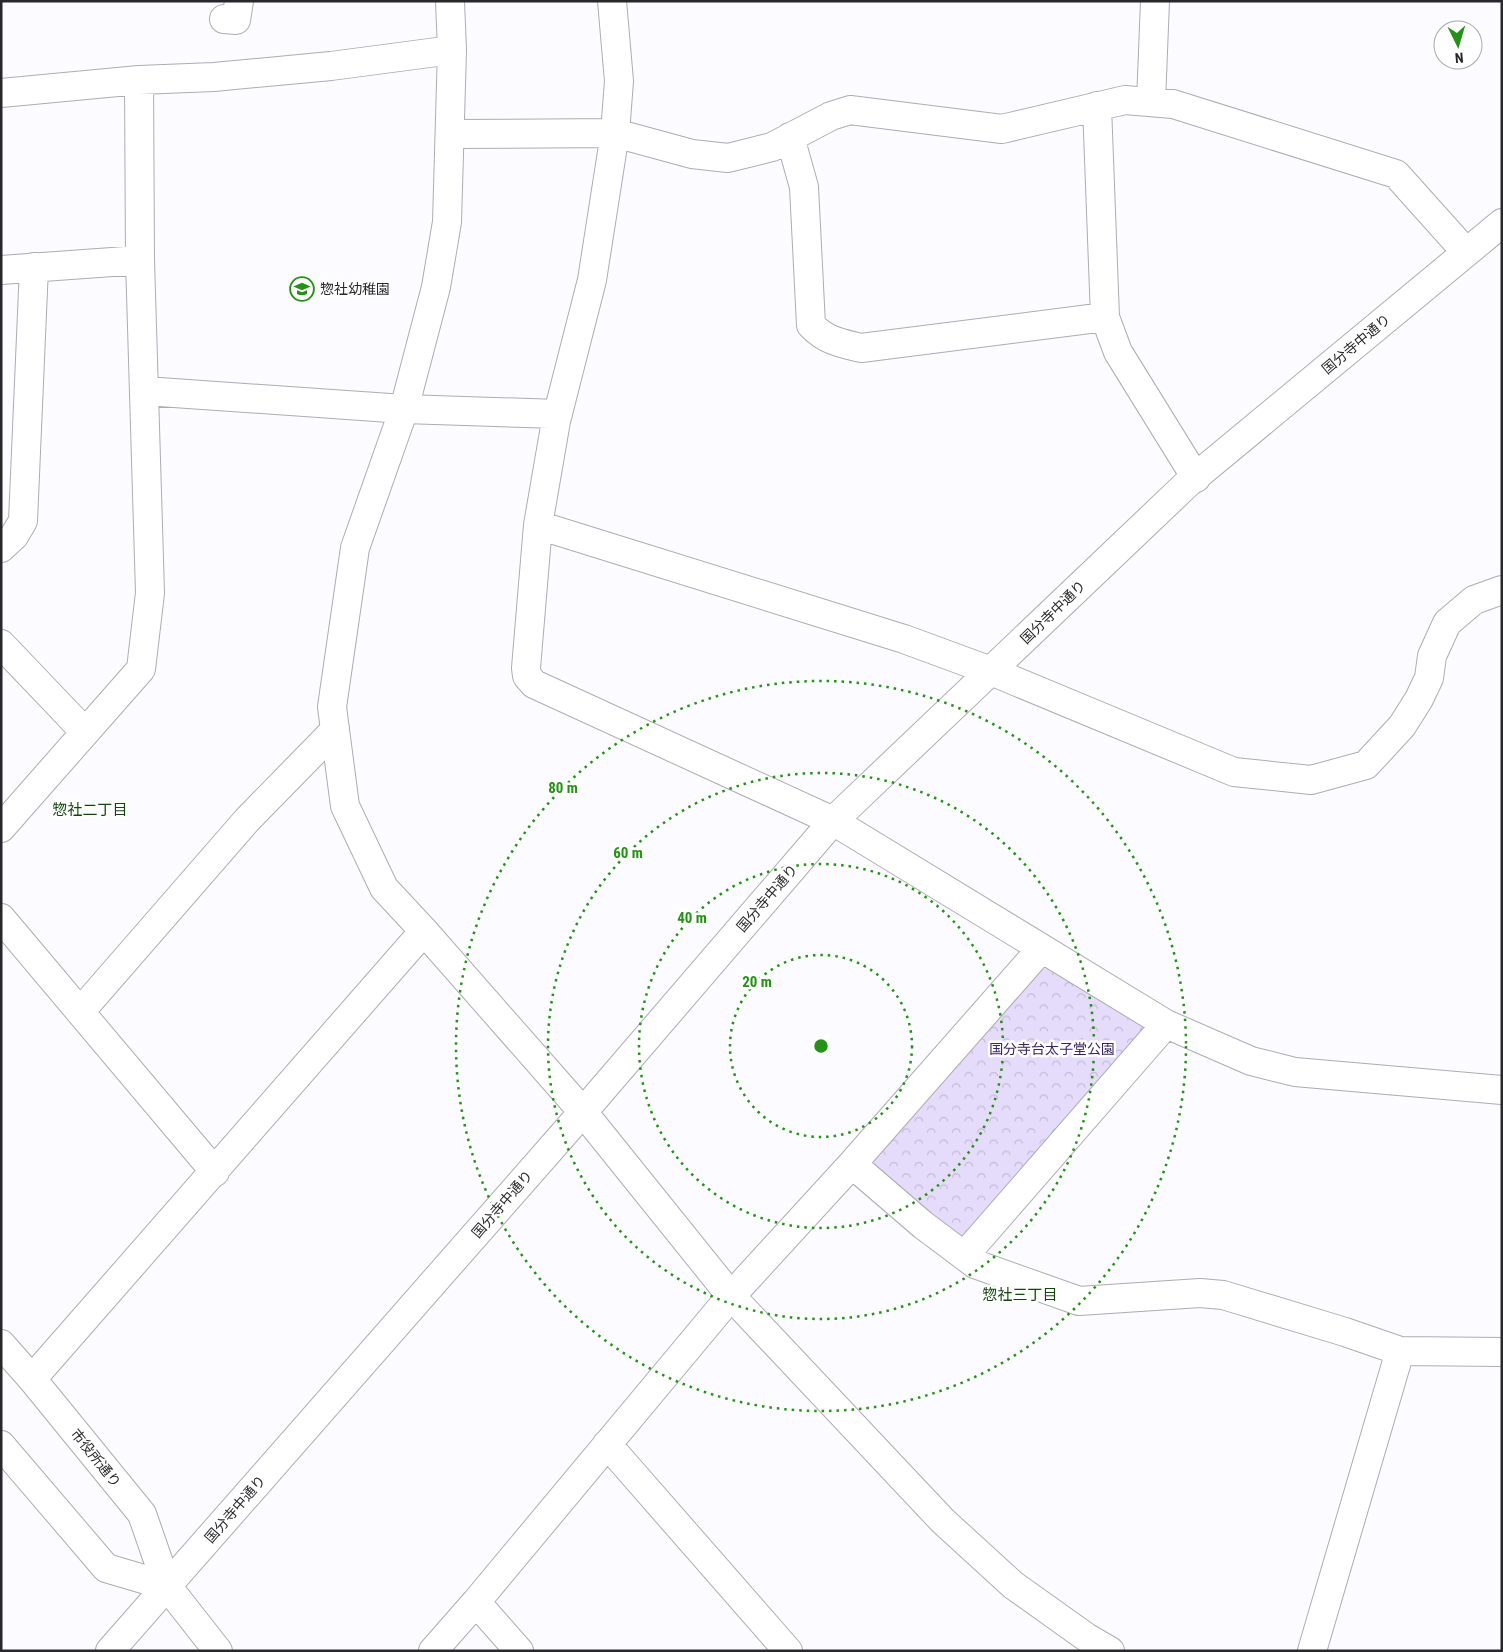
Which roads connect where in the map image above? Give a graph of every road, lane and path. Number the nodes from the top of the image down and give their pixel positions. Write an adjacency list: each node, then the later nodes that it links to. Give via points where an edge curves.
1 (450, 1): 4 (street)
2 (612, 1): 9 (street, via 619,81)
3 (1155, 1): 7 (street)
4 (452, 50): 5 (street, via 331,66); 10 (street)
5 (139, 80): 6 (street); 14 (street)
6 (1, 92)
7 (1152, 102): 8 (street, via 1125,100); 13 (street, via 1173,104 1396,174)
8 (1098, 106): 11 (street, via 1002,128 850,110); 17 (street)
9 (615, 133): 10 (street); 11 (street, via 692,154 728,158 772,147); 20 (street, via 592,280)
10 (450, 134): 19 (street, via 447,222 436,287)
11 (790, 137): 17 (street, via 804,187 812,325 832,341 861,348)
12 (1502, 223): 13 (street, 国分寺中通り)
13 (1466, 252): 21 (street, 国分寺中通り)
14 (140, 260): 15 (street); 18 (street)
15 (34, 268): 16 (street); 23 (street, via 23,521)
16 (1, 270)
17 (1106, 317): 21 (street, via 1118,352)
18 (145, 391): 19 (street); 28 (street, via 150,593 141,669)
19 (404, 409): 20 (street); 27 (street, via 355,548 332,707)
20 (558, 414): 22 (street)
21 (1196, 478): 26 (street, 国分寺中通り)
22 (538, 525): 26 (street, via 904,639); 29 (street, via 526,668 527,676 534,684)
23 (1, 548)
24 (1502, 590): 26 (street, via 1474,600 1447,623 1432,656 1429,678 1419,699 1402,726 1366,765 1311,780 1234,772)
25 (1, 644): 28 (street)
26 (991, 671): 29 (street, 国分寺中通り)
27 (335, 730): 32 (street, via 345,806 384,888); 34 (street, via 247,820)
28 (85, 732): 30 (street)
29 (833, 822): 33 (street); 37 (street, 国分寺中通り)
30 (1, 828)
31 (1, 918): 34 (street)
32 (424, 931): 37 (street); 39 (street)
33 (1041, 949): 35 (street); 38 (street)
34 (80, 1012): 39 (street)
35 (1166, 1024): 36 (street, via 1251,1061 1295,1072); 40 (street)
36 (1502, 1090)
37 (583, 1112): 41 (street); 48 (street, 国分寺中通り)
38 (852, 1164): 40 (street); 41 (street)
39 (215, 1172): 45 (street)
40 (964, 1256): 43 (street, via 975,1264 1079,1301 1223,1294)
41 (731, 1296): 46 (street); 55 (street, via 943,1521 1013,1585)
42 (1, 1344): 45 (street, 市役所通り)
43 (1400, 1351): 44 (street); 56 (street)
44 (1502, 1352)
45 (32, 1379): 48 (street, 市役所通り, via 142,1514)
46 (607, 1444): 49 (street); 54 (street)
47 (1, 1445): 48 (street, via 106,1568)
48 (167, 1586): 50 (street, 国分寺中通り); 51 (street, 市役所通り)
49 (476, 1602): 52 (street); 53 (street)
50 (110, 1651)
51 (218, 1651)
52 (433, 1651)
53 (519, 1651)
54 (788, 1651)
55 (1110, 1651)
56 (1312, 1651)

